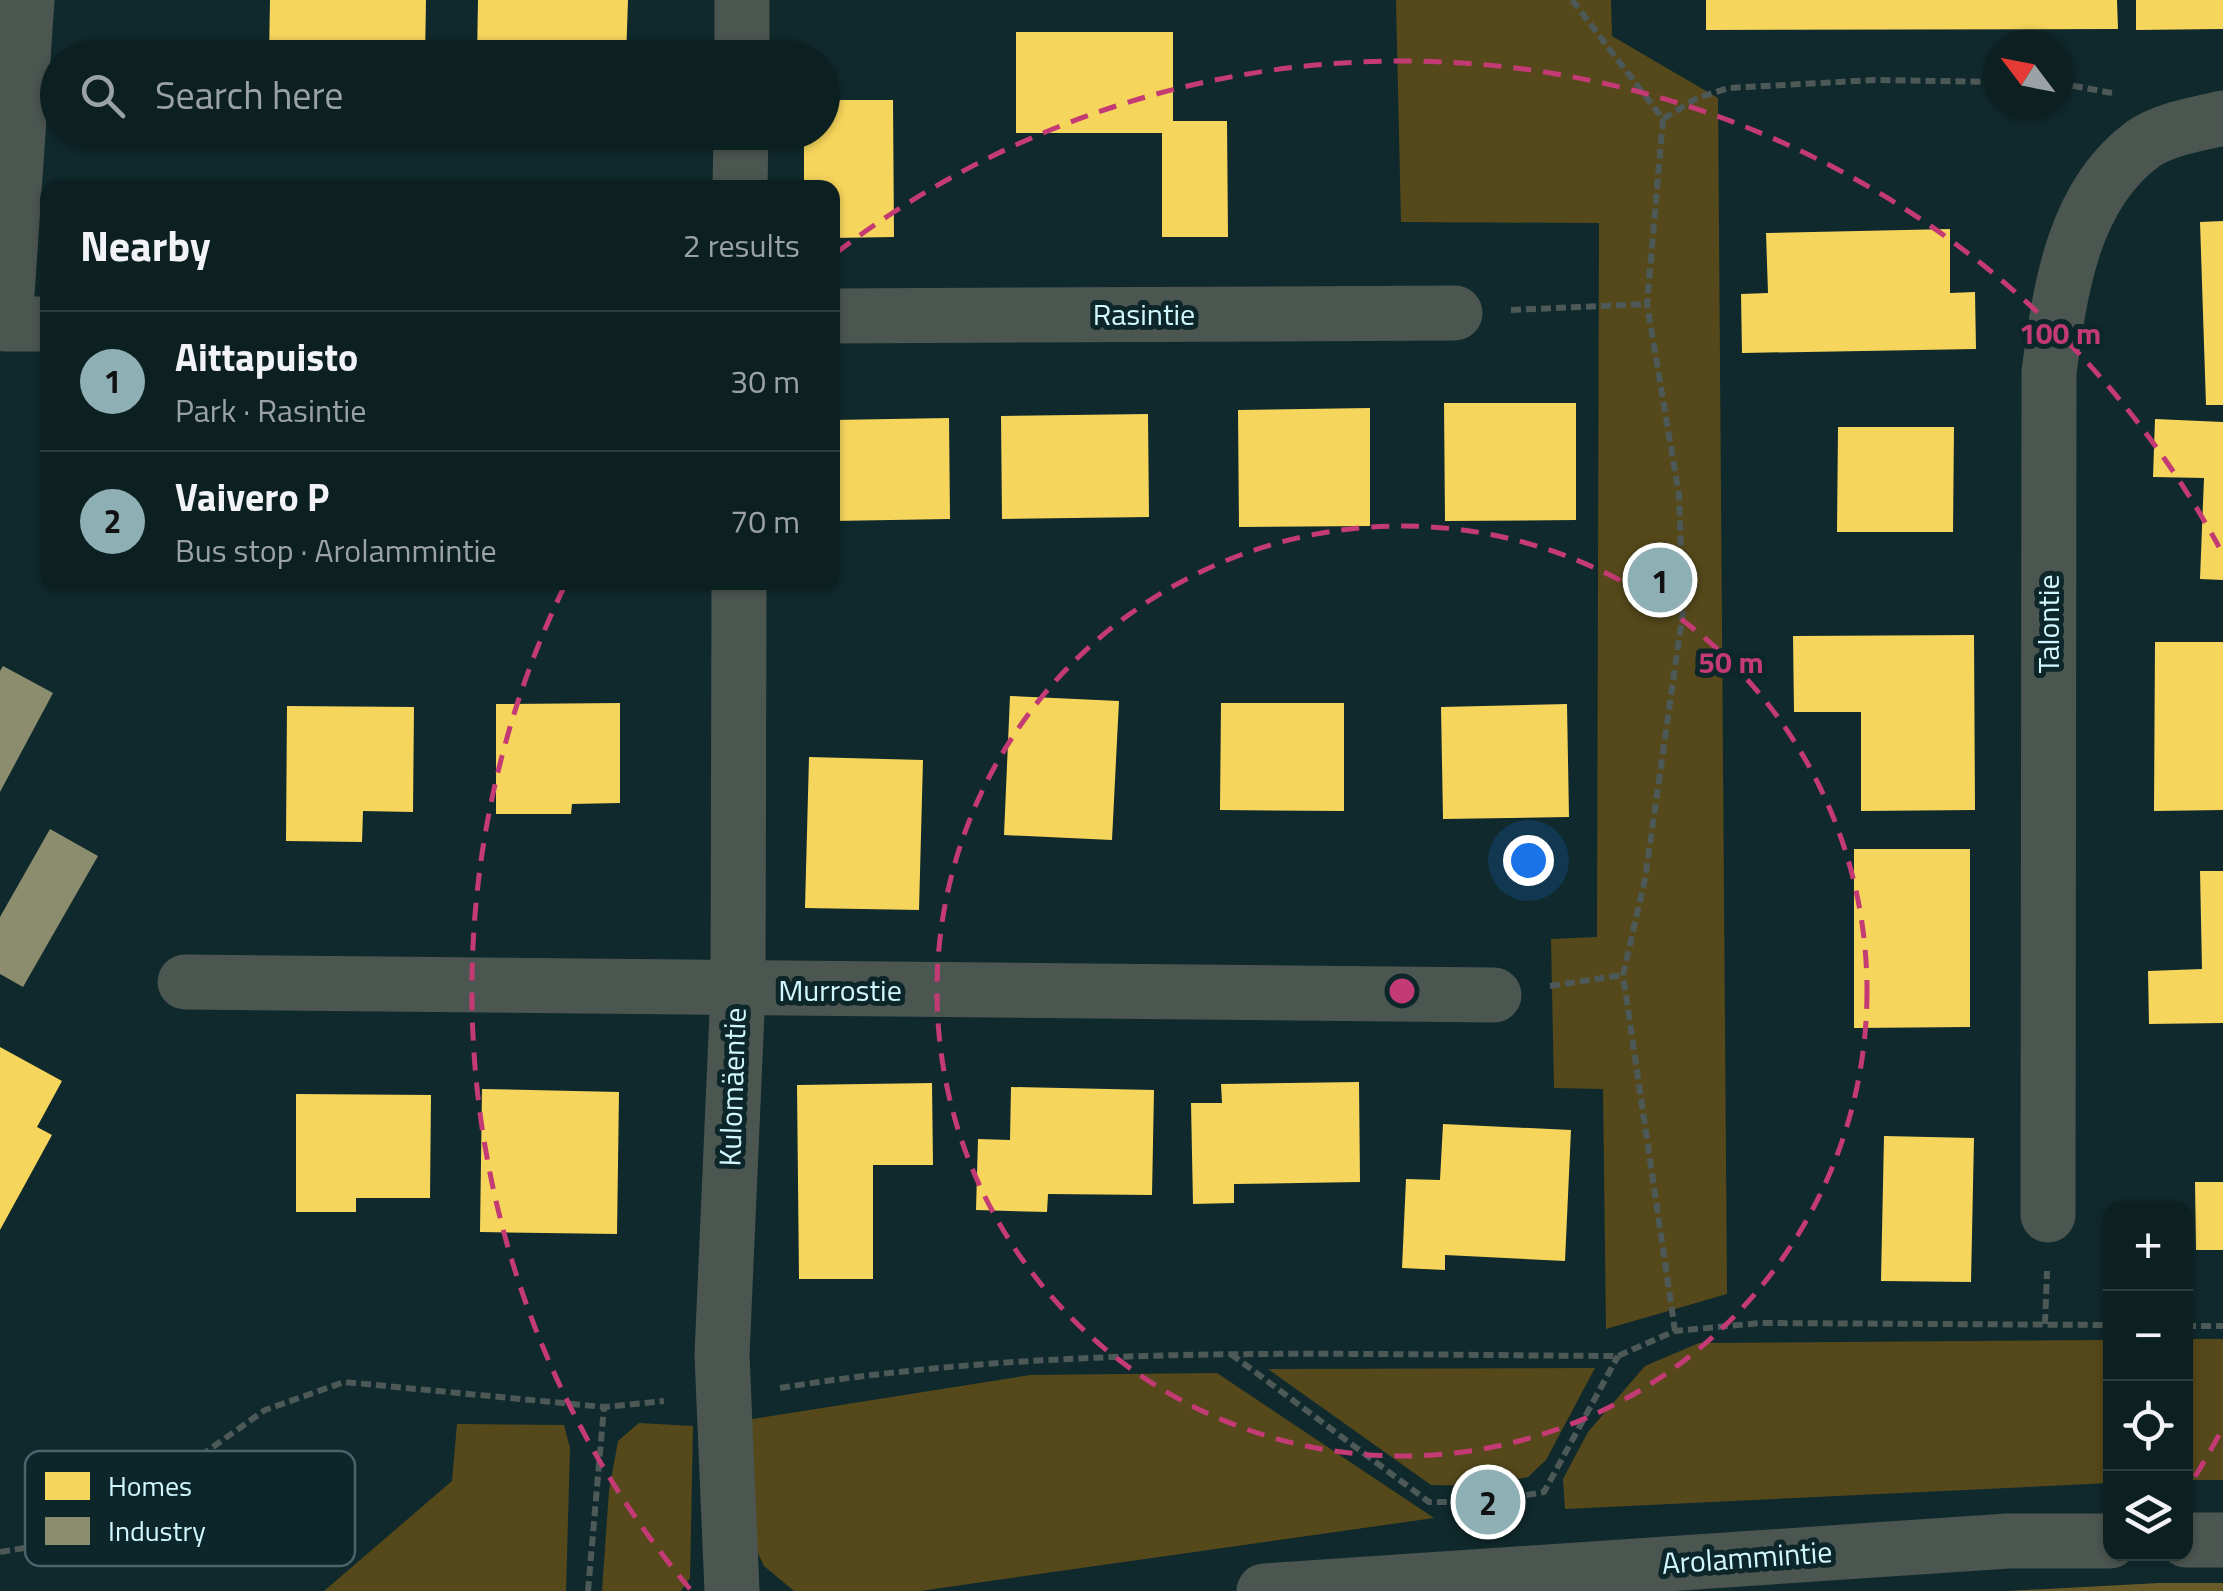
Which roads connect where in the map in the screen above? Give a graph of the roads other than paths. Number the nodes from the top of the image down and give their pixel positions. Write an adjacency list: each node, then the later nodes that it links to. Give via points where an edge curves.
1 (27, 0): 9 (street, via 5,324)
2 (742, 0): 3 (street)
3 (742, 40)
4 (2223, 118): 14 (street, Talontie, via 2146,142 2132,154 2074,240 2060,291 2050,372)
5 (741, 150): 6 (street)
6 (740, 180)
7 (1455, 313): 8 (street, Rasintie)
8 (840, 316)
9 (40, 324)
10 (738, 590): 12 (street, Kulomäentie)
11 (185, 982): 12 (street, Murrostie)
12 (738, 990): 13 (street, Murrostie); 18 (street, Kulomäentie, via 722,1398)
13 (1494, 995)
14 (2048, 1214)
15 (2103, 1540): 19 (street, Arolammintie, via 1988,1542)
16 (2193, 1540): 17 (street)
17 (2223, 1540)
18 (732, 1591)
19 (1264, 1591)

